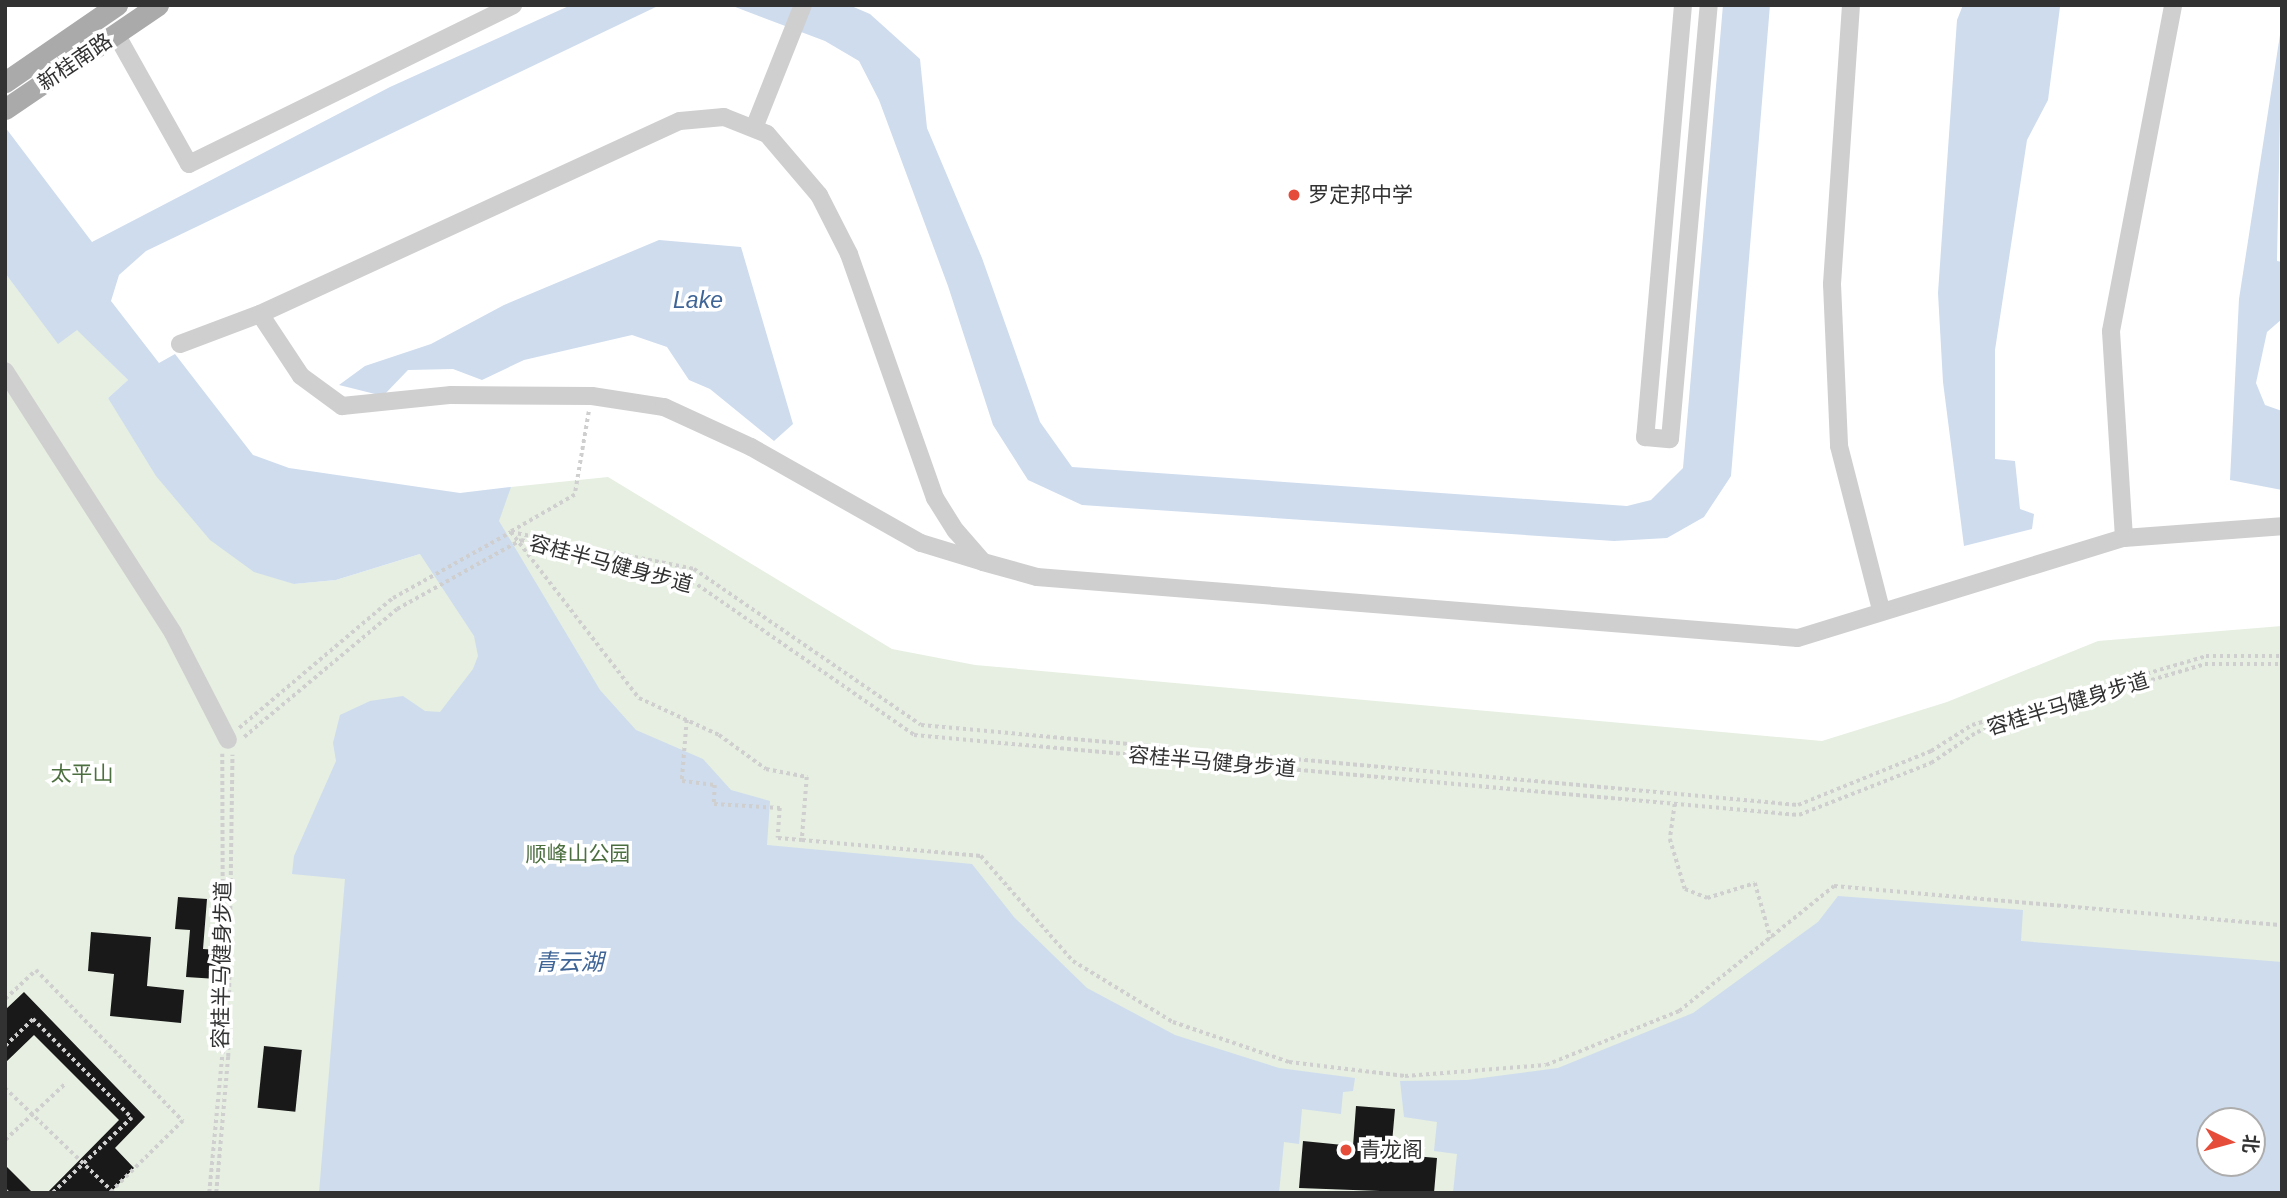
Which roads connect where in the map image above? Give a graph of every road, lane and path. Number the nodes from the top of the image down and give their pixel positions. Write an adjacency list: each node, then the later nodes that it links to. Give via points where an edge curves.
1 (117, 5): 10 (main road, 新桂南路)
2 (158, 5): 9 (main road, 新桂南路)
3 (513, 5): 9 (street, via 189,164)
4 (803, 5): 12 (street)
5 (1684, 5): 6 (street, via 1645,437 1671,439)
6 (1709, 5)
7 (1851, 5): 22 (street, via 1832,284 1839,446)
8 (2173, 5): 19 (street, via 2111,331)
9 (116, 34): 11 (main road, 新桂南路)
10 (10, 79)
11 (5, 109)
12 (754, 128): 13 (street, via 724,117 680,121); 21 (street, via 767,134 818,195 849,254 935,498)
13 (260, 314): 14 (street); 16 (street, via 301,376 342,406 451,395)
14 (180, 344)
15 (5, 371): 26 (street, via 173,633)
16 (592, 396): 18 (path, via 575,495); 21 (street, via 664,407 751,447 921,543)
17 (2282, 526): 19 (street)
18 (511, 532): 20 (path); 23 (path, via 694,569 921,725 1798,805 1930,751 1972,726 2206,656); 26 (path, via 393,598)
19 (2124, 538): 22 (street)
20 (521, 540): 25 (path, via 551,589 639,698); 26 (path, 容桂半马健身步道, via 397,609); 27 (path, 容桂半马健身步道, via 692,581 915,735)
21 (983, 562): 22 (street, via 1037,577 1798,638)
22 (1881, 609)
23 (2282, 656)
24 (2282, 664): 27 (path, 容桂半马健身步道, via 2205,664 1977,732 1931,763 1799,815)
25 (687, 720): 28 (path, via 719,735 766,769 807,777); 28 (path, via 682,782 715,785 714,804 780,808 778,838)
26 (230, 743): 40 (path, 容桂半马健身步道, via 222,747 223,1044); 41 (path, via 229,1030)
27 (1675, 803): 30 (path, via 1670,839 1685,889 1707,898 1755,883)
28 (803, 840): 30 (path, via 981,856 1073,961 1173,1022 1289,1062 1405,1076 1546,1065 1679,1011)
29 (2282, 925): 30 (path, via 1834,886)
30 (1771, 939)
31 (5, 999): 38 (path, via 36,970 183,1121)
32 (5, 1046): 37 (path, via 33,1019 132,1118)
33 (65, 1083): 35 (path)
34 (5, 1088): 35 (path)
35 (32, 1114): 36 (path); 37 (path)
36 (5, 1140)
37 (84, 1164): 38 (path); 39 (path)
38 (112, 1192)
39 (53, 1193)
40 (209, 1193)
41 (216, 1193)

